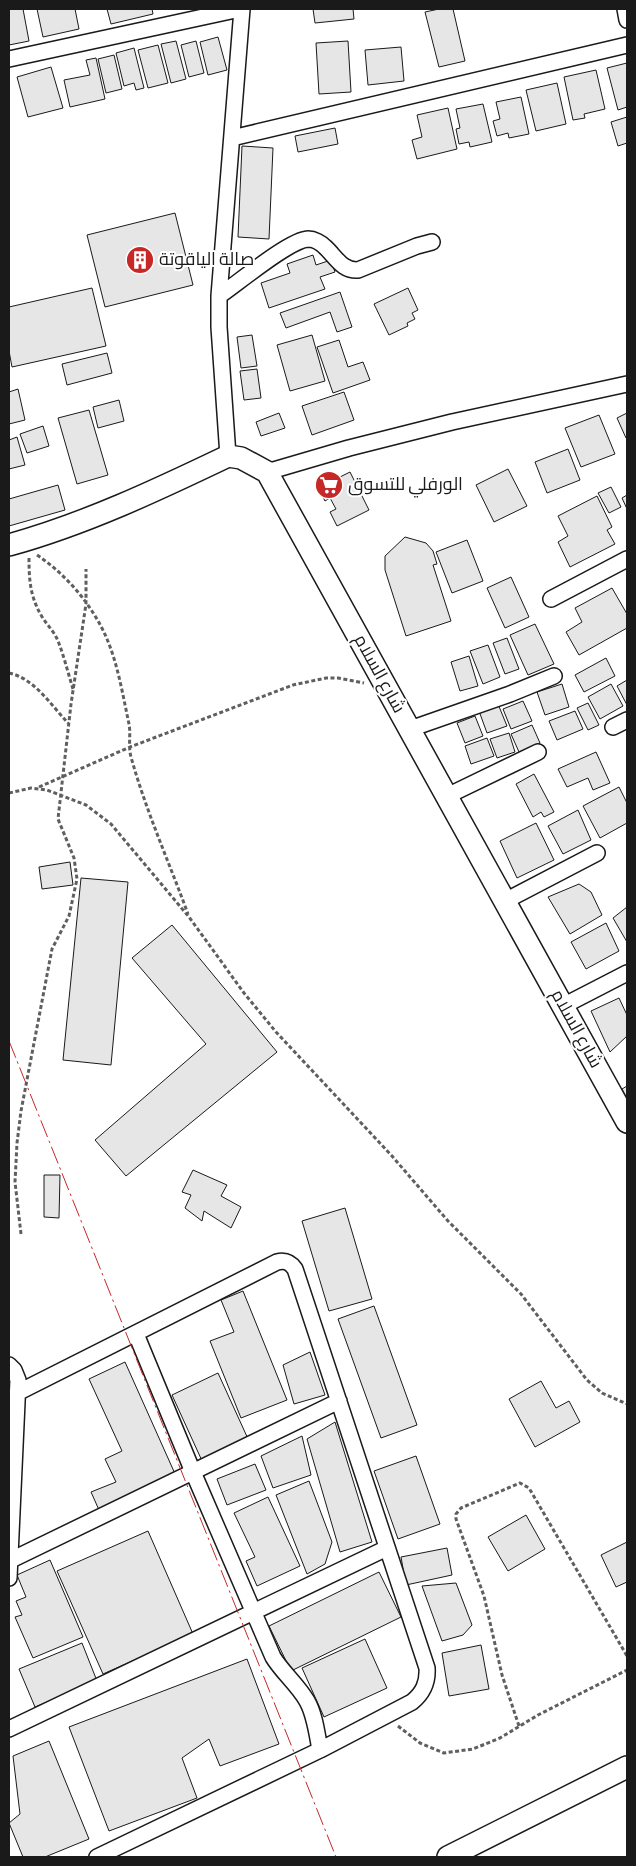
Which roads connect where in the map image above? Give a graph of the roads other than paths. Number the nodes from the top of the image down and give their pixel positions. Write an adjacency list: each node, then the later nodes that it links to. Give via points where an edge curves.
1 (241, 9): 5 (street); 6 (street)
2 (625, 9): 3 (street)
3 (627, 20)
4 (627, 45): 6 (street)
5 (9, 59)
6 (232, 138): 8 (street)
7 (432, 242): 8 (street, via 350,271 321,243 309,239 301,241)
8 (220, 296): 10 (street)
9 (627, 384): 11 (street, via 452,422)
10 (228, 456): 11 (main road, via 241,458); 12 (main road, via 148,494)
11 (267, 472): 18 (main road, شارع السلام)
12 (17, 547)
13 (627, 559): 14 (street)
14 (552, 599)
15 (554, 676): 18 (street)
16 (627, 720): 17 (street)
17 (613, 727)
18 (410, 729): 20 (main road, شارع السلام)
19 (538, 752): 20 (street)
20 (447, 796): 22 (main road, شارع السلام)
21 (597, 853): 22 (street)
22 (505, 901): 24 (main road, شارع السلام)
23 (627, 973): 24 (street)
24 (563, 1006): 25 (main road, شارع السلام)
25 (627, 1122)
26 (136, 1334): 28 (street); 29 (street, via 277,1262 286,1261 294,1269); 30 (street)
27 (9, 1365): 28 (street, via 18,1380)
28 (17, 1393): 31 (street)
29 (338, 1402): 30 (street); 32 (street)
30 (193, 1472): 33 (street); 35 (street)
31 (10, 1517): 33 (street)
32 (387, 1548): 35 (street); 37 (street, via 427,1668 426,1684 418,1698)
33 (10, 1561): 34 (street)
34 (9, 1578)
35 (253, 1612): 36 (street); 37 (street, via 279,1667 311,1710)
36 (9, 1729)
37 (320, 1750): 39 (street)
38 (627, 1767): 40 (main road)
39 (97, 1857)
40 (448, 1857)

